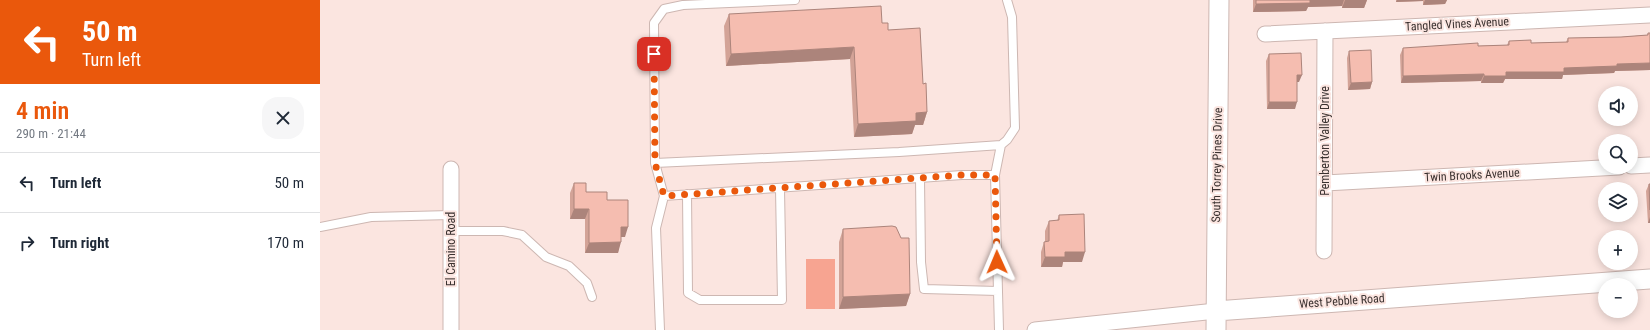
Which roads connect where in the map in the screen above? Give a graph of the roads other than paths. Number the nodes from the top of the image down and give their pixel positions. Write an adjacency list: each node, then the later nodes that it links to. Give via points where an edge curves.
1 (795, 0): 8 (lane, via 683,5 664,9 654,23)
2 (1007, 0): 7 (lane, via 1012,17 1014,128)
3 (1219, 0): 26 (street, South Torrey Pines Drive)
4 (1650, 15): 5 (street, Tangled Vines Avenue)
5 (1325, 31): 6 (street, Tangled Vines Avenue); 15 (street, Pemberton Valley Drive)
6 (1265, 34)
7 (1001, 145): 8 (lane); 13 (lane)
8 (655, 163): 18 (lane)
9 (1650, 165): 10 (street)
10 (1638, 166)
11 (1598, 168): 15 (street, Twin Brooks Avenue)
12 (451, 169): 19 (street, El Camino Road)
13 (995, 175): 14 (lane); 24 (lane)
14 (920, 178): 16 (lane); 24 (lane, via 921,262 924,289)
15 (1325, 183): 22 (street, Pemberton Valley Drive)
16 (780, 189): 17 (lane); 17 (lane, via 782,300 700,300 688,293)
17 (687, 194): 18 (lane)
18 (664, 196): 28 (lane, via 656,228)
19 (451, 215): 20 (lane, via 371,217); 21 (street, El Camino Road)
20 (320, 227)
21 (451, 231): 25 (lane, via 503,231 522,235 546,256 569,266 587,283); 27 (street, El Camino Road)
22 (1324, 251)
23 (1650, 279): 26 (street, West Pebble Road)
24 (998, 291): 29 (lane)
25 (592, 297)
26 (1216, 311): 30 (street, West Pebble Road); 31 (street, South Torrey Pines Drive)
27 (451, 330)
28 (660, 330)
29 (999, 330)
30 (1034, 330)
31 (1216, 330)

